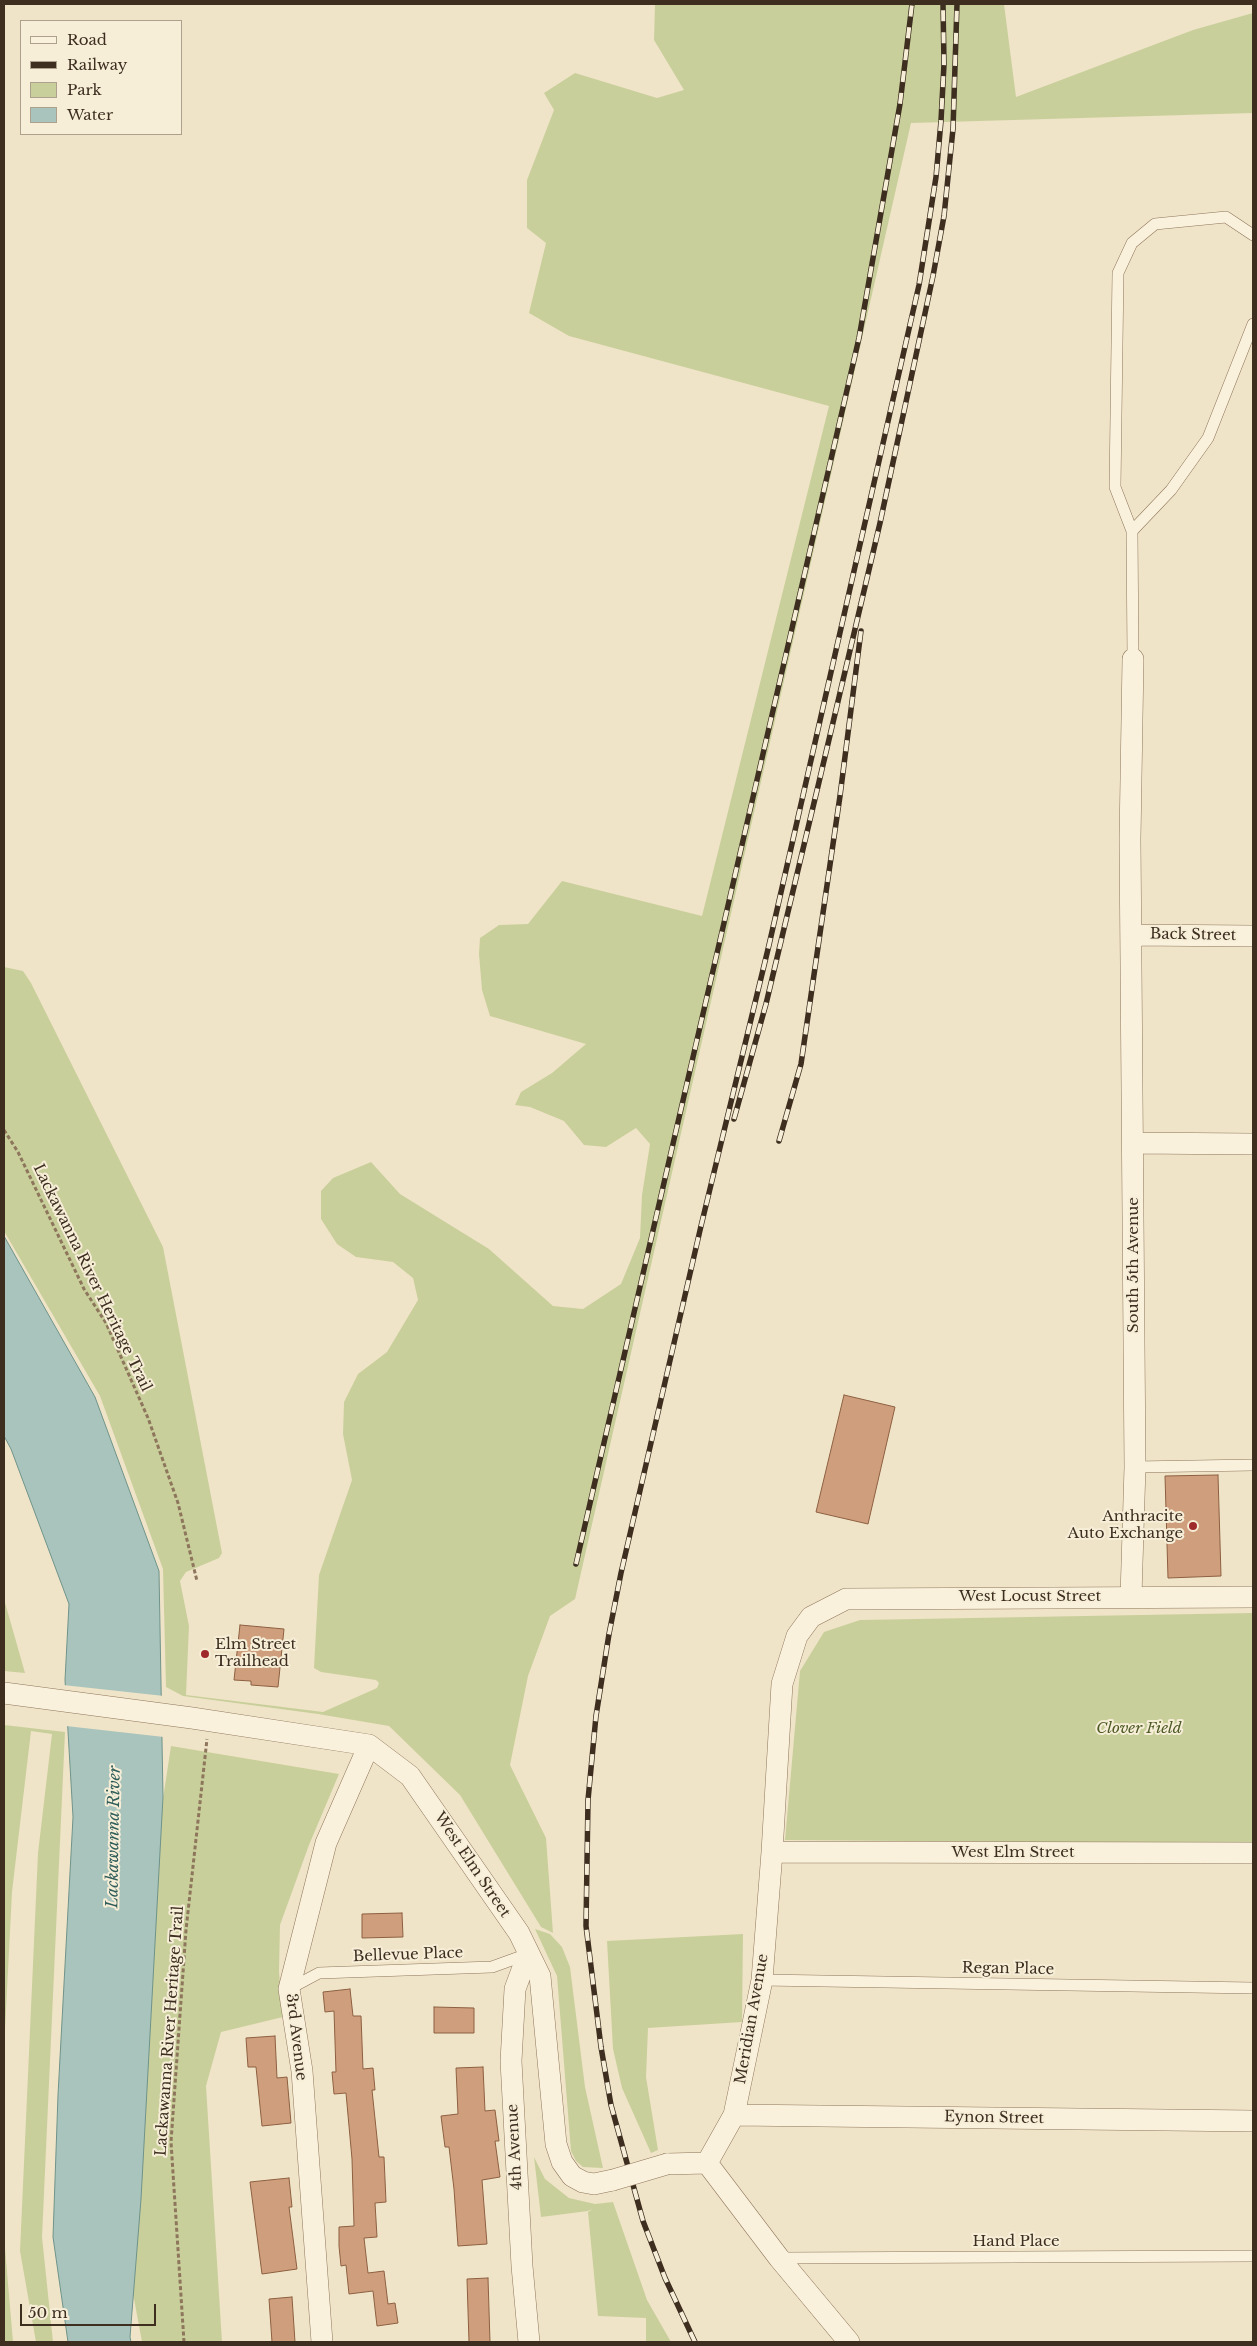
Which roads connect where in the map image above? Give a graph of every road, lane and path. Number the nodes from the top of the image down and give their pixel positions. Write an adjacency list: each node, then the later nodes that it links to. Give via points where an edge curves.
1 (1253, 235): 3 (lane, via 1226,216 1154,224 1132,243 1118,273 1115,487)
2 (1253, 324): 3 (lane, via 1208,438 1171,490)
3 (1132, 531): 4 (lane)
4 (1133, 660): 5 (street, South 5th Avenue)
5 (1132, 935): 6 (street, Back Street); 8 (street, South 5th Avenue)
6 (1253, 936)
7 (4, 1130): 12 (path, Lackawanna River Heritage Trail, via 18,1152 84,1289 106,1323 148,1418 178,1503)
8 (1133, 1143): 9 (street); 11 (street, South 5th Avenue)
9 (1253, 1144)
10 (1253, 1465): 11 (lane)
11 (1135, 1467): 13 (street, South 5th Avenue)
12 (197, 1582)
13 (1131, 1596): 14 (street, West Locust Street); 15 (street, West Locust Street, via 846,1598)
14 (1253, 1597)
15 (811, 1617): 19 (street, Meridian Avenue, via 798,1636 782,1684)
16 (4, 1693): 17 (street, West Elm Street)
17 (201, 1719): 18 (street, West Elm Street); 30 (path, Lackawanna River Heritage Trail, via 171,2142)
18 (369, 1745): 21 (street, West Elm Street, via 410,1776 518,1933); 23 (street, 3rd Avenue, via 326,1843)
19 (772, 1852): 20 (street, West Elm Street); 22 (street, Meridian Avenue)
20 (1253, 1853)
21 (528, 1954): 23 (lane, Bellevue Place, via 492,1967 319,1973); 27 (street, West Elm Street, bridge, via 540,1976 556,2144 562,2162 572,2176 594,2184 667,2164); 32 (street, 4th Avenue, via 515,1989 510,2061)
22 (762, 1980): 24 (lane, Regan Place); 25 (street, Meridian Avenue)
23 (289, 1988): 31 (street, 3rd Avenue, via 302,2071)
24 (1253, 1988)
25 (734, 2115): 26 (street, Eynon Street); 27 (street, Meridian Avenue)
26 (1253, 2121)
27 (707, 2163): 29 (street)
28 (1253, 2256): 29 (lane, Hand Place)
29 (779, 2258): 33 (street)
30 (184, 2342)
31 (322, 2342)
32 (529, 2342)
33 (848, 2342)

